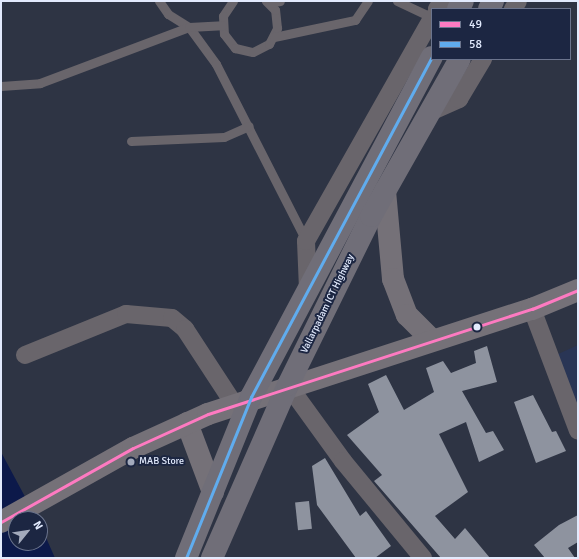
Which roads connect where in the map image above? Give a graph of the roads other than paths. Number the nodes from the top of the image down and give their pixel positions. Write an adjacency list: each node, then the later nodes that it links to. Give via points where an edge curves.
1 (159, 1): 10 (lane, via 168,14)
2 (233, 1): 9 (lane, via 223,16)
3 (280, 1): 6 (lane)
4 (368, 1): 11 (lane, via 355,20)
5 (398, 1): 7 (lane)
6 (267, 2): 11 (lane, via 278,19)
7 (431, 18)
8 (431, 20): 20 (street)
9 (222, 25): 10 (lane); 11 (lane, via 228,42 244,51 261,49)
10 (189, 27): 15 (lane, via 40,83); 17 (lane, via 216,64)
11 (274, 37)
12 (431, 59): 21 (highway)
13 (459, 60): 16 (highway, Vallarpadam ICT Highway)
14 (482, 60): 16 (street, via 458,98)
15 (1, 86)
16 (430, 112): 19 (highway, Vallarpadam ICT Highway)
17 (249, 126): 18 (lane, via 224,137); 20 (lane)
18 (131, 141)
19 (385, 191): 24 (main road, via 393,279 407,315); 26 (highway, Vallarpadam ICT Highway)
20 (306, 241): 21 (street)
21 (308, 289): 27 (highway)
22 (578, 290): 23 (main road)
23 (532, 309): 24 (main road); 29 (street)
24 (431, 339): 26 (main road)
25 (25, 355): 27 (street, via 126,314 172,318 185,329)
26 (288, 385): 27 (main road); 33 (highway, Vallarpadam ICT Highway); 34 (street, via 342,461)
27 (243, 400): 28 (main road); 30 (highway)
28 (187, 423): 30 (main road); 31 (main road, via 133,448)
29 (578, 431)
30 (213, 492): 32 (highway)
31 (1, 522)
32 (186, 558)
33 (212, 558)
34 (423, 558)

